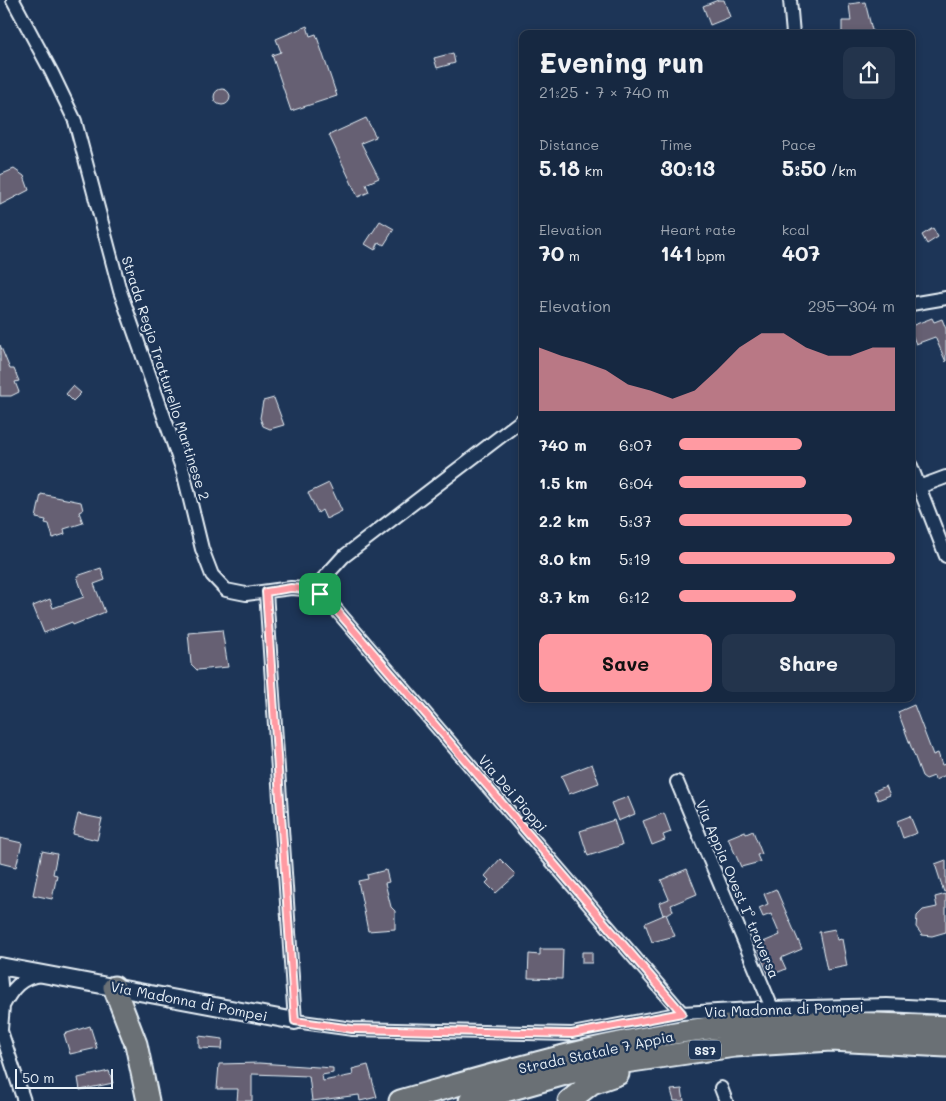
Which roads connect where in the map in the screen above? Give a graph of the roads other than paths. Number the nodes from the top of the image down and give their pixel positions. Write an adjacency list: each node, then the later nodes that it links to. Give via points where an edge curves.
1 (13, 0): 11 (street, Strada Regio Tratturello Martinese 2, via 74,121 120,291 183,471 207,564 226,590 246,594)
2 (790, 0): 3 (street)
3 (793, 30)
4 (946, 298): 5 (street)
5 (915, 303)
6 (519, 422): 12 (street, via 343,557 323,579)
7 (915, 476): 9 (street)
8 (946, 477): 9 (street)
9 (919, 487): 10 (street)
10 (946, 556)
11 (266, 592): 12 (street, Strada Regio Tratturello Martinese 2, via 291,588); 22 (street)
12 (320, 594): 21 (street, Via Dei Pioppi, via 340,613)
13 (677, 782): 19 (street, Via Appia Ovest I° traversa)
14 (0, 966): 16 (street, Via Madonna di Pompei)
15 (0, 974): 18 (street)
16 (49, 975): 17 (street, Via Madonna di Pompei); 18 (street, via 30,976 21,981)
17 (114, 986): 22 (street, Via Madonna di Pompei); 29 (highway, via 136,1044)
18 (3, 1006): 24 (street)
19 (772, 1008): 20 (street, Via Madonna di Pompei, via 886,1005); 21 (street, Via Madonna di Pompei)
20 (946, 1008)
21 (682, 1013): 22 (street, Via Madonna di Pompei, via 572,1034 352,1029)
22 (295, 1021)
23 (946, 1026): 30 (highway, Strada Statale 7 Appia / SS7, via 816,1021 737,1026 582,1051)
24 (0, 1028): 28 (street)
25 (735, 1046): 26 (highway, Strada Statale 7 Appia / SS7, via 831,1040); 31 (highway, Strada Statale 7 Appia / SS7, via 569,1073); 32 (highway, via 700,1059 608,1076 576,1093)
26 (946, 1046)
27 (721, 1088): 33 (street)
28 (24, 1101)
29 (148, 1101)
30 (400, 1101)
31 (470, 1101)
32 (569, 1101)
33 (726, 1101)

